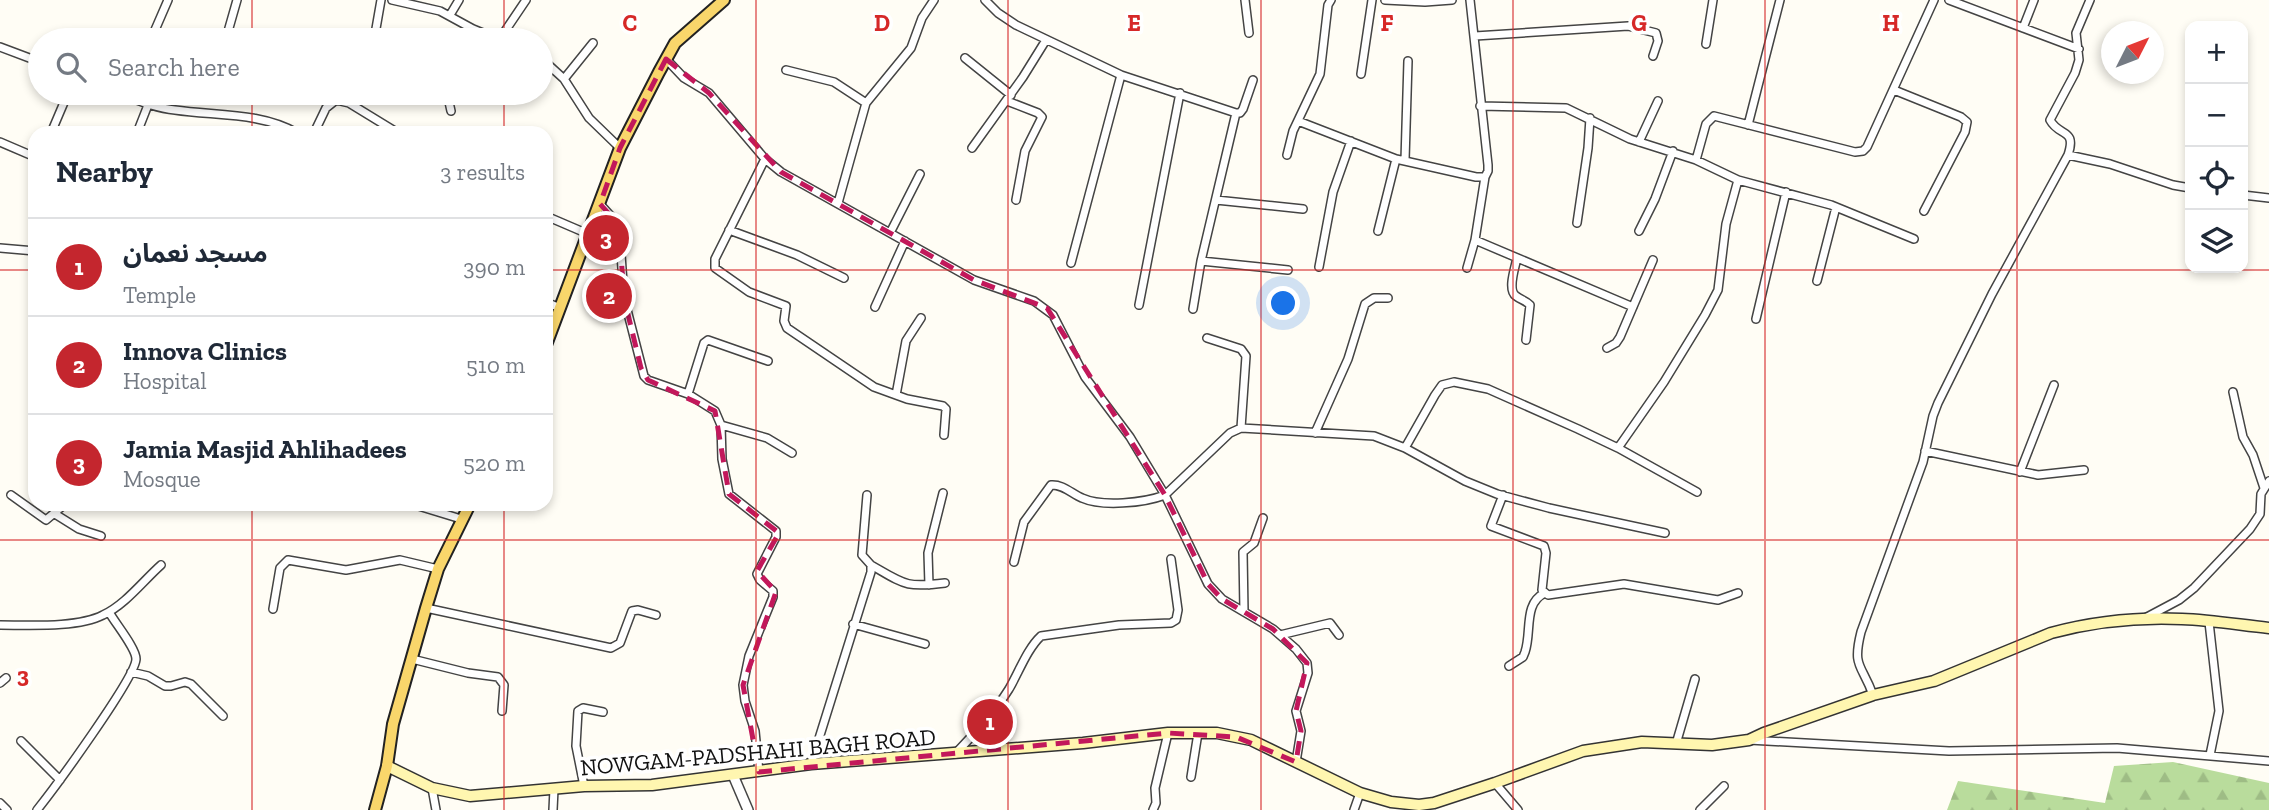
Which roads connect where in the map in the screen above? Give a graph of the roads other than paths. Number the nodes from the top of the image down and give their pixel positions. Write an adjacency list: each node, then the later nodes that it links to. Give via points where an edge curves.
1 (168, 0): 24 (street)
2 (237, 0): 25 (street)
3 (381, 0): 26 (street)
4 (392, 0): 23 (street)
5 (459, 0): 23 (street)
6 (526, 0): 28 (street)
7 (724, 0): 40 (main road, via 683,35)
8 (934, 0): 52 (street, via 911,48)
9 (985, 0): 32 (street, via 1016,25)
10 (1245, 0): 30 (street)
11 (1331, 0): 62 (street, via 1320,74)
12 (1372, 0): 44 (street)
13 (1385, 0): 22 (street)
14 (1452, 0): 22 (street)
15 (1470, 0): 31 (street)
16 (1713, 0): 34 (street)
17 (1780, 0): 63 (street)
18 (1934, 0): 48 (street)
19 (1949, 0): 29 (street)
20 (2034, 0): 29 (street)
21 (2090, 0): 36 (street, via 2076,33)
22 (1404, 1)
23 (450, 15): 27 (street)
24 (156, 28)
25 (228, 28)
26 (376, 28)
27 (471, 28)
28 (507, 28)
29 (2023, 28): 36 (street)
30 (1249, 33)
31 (1475, 36): 37 (street, via 1628,26 1656,33); 58 (street)
32 (1046, 40): 45 (street); 50 (street)
33 (593, 43): 46 (street)
34 (1706, 44)
35 (0, 47): 38 (street)
36 (2079, 49): 77 (street, via 2075,73 2050,120 2071,137)
37 (1653, 56)
38 (28, 58)
39 (965, 58): 50 (street)
40 (666, 59): 72 (main road); 78 (street, via 684,78 709,93)
41 (1408, 61): 80 (street)
42 (553, 69): 46 (street)
43 (786, 70): 52 (street, via 834,82)
44 (1361, 74)
45 (1121, 75): 49 (street); 111 (street)
46 (564, 79): 72 (street, via 589,118)
47 (1252, 80): 60 (street, via 1243,109)
48 (1894, 90): 63 (street, via 1867,147 1860,152); 95 (street, via 1967,122)
49 (1180, 93): 60 (street); 119 (street)
50 (1009, 98): 73 (street); 89 (street, via 1042,117 1025,151)
51 (1658, 101): 71 (street)
52 (866, 103): 91 (street)
53 (63, 105): 64 (street)
54 (148, 105): 65 (street); 66 (street, via 266,120)
55 (330, 105): 67 (street)
56 (352, 105): 68 (street)
57 (450, 105): 59 (street)
58 (1480, 106): 61 (street, via 1553,106); 83 (street, via 1488,165)
59 (451, 111)
60 (1236, 113): 90 (street)
61 (1590, 118): 71 (street); 97 (street)
62 (1298, 121): 69 (street); 76 (street)
63 (1748, 125): 81 (street, via 1709,118)
64 (54, 126)
65 (140, 126)
66 (280, 126)
67 (317, 126)
68 (387, 126)
69 (1351, 141): 79 (street); 112 (street, via 1333,192)
70 (0, 142): 75 (street)
71 (1639, 142): 74 (street)
72 (620, 148): 92 (main road)
73 (972, 148)
74 (1673, 151): 81 (street); 100 (street)
75 (28, 154)
76 (1287, 155)
77 (2068, 155): 85 (street); 141 (street, via 1962,351 1933,416)
78 (765, 159): 91 (street); 98 (street)
79 (1396, 159): 80 (street); 99 (street)
80 (1405, 160): 83 (street)
81 (1696, 160): 84 (street)
82 (920, 174): 101 (street)
83 (1485, 177): 104 (street)
84 (1738, 180): 86 (street); 140 (street, via 1726,223 1718,290 1664,382)
85 (2185, 187)
86 (1786, 192): 93 (street); 125 (street)
87 (2248, 196): 88 (street)
88 (2269, 198)
89 (1016, 200)
90 (1216, 200): 94 (street); 110 (street)
91 (838, 203): 101 (street)
92 (600, 204): 102 (main road); 133 (street, via 619,225 624,298 644,376)
93 (1836, 207): 103 (street); 116 (street)
94 (1303, 209)
95 (1924, 211)
96 (553, 219): 102 (street)
97 (1577, 223)
98 (729, 230): 115 (street); 134 (street, via 715,259 718,272 750,292 786,306 785,325 791,332 866,383)
99 (1378, 231)
100 (1639, 231)
101 (890, 233): 105 (street)
102 (588, 234): 122 (main road)
103 (1914, 239)
104 (1475, 240): 108 (street); 113 (street)
105 (905, 241): 120 (street); 150 (street, via 974,280 1047,308 1085,377 1130,437)
106 (0, 248): 107 (street)
107 (28, 250)
108 (1517, 258): 121 (street); 128 (street, via 1511,289 1530,305)
109 (1653, 260): 121 (street)
110 (1201, 261): 114 (street); 123 (street)
111 (1070, 263)
112 (1319, 267)
113 (1467, 268)
114 (1288, 270)
115 (844, 278)
116 (1817, 281)
117 (1388, 298): 137 (street, via 1374,298 1365,304 1348,359)
118 (553, 305): 122 (street)
119 (1139, 305)
120 (875, 307)
121 (1633, 307): 129 (street, via 1618,341)
122 (560, 308): 126 (main road)
123 (1193, 309)
124 (921, 318): 134 (street, via 906,341)
125 (1756, 319)
126 (553, 326)
127 (1207, 338): 136 (street, via 1241,349 1246,356)
128 (1526, 340)
129 (1607, 348)
130 (768, 361): 133 (street, via 708,340)
131 (2054, 384): 144 (street)
132 (2233, 392): 145 (street, via 2243,437)
133 (688, 394): 135 (street, via 715,411)
134 (896, 395): 138 (street, via 943,406)
135 (721, 425): 142 (street, via 767,438); 203 (street, via 729,494 776,534 757,571 774,597 749,656 743,685)
136 (1241, 429): 137 (street); 150 (street, via 1226,436)
137 (1315, 433): 139 (street, via 1374,436)
138 (944, 435)
139 (1405, 448): 140 (street, via 1434,395 1442,385 1454,382 1488,389); 151 (street, via 1465,481)
140 (1618, 448): 146 (street)
141 (1925, 451): 144 (street); 188 (street, via 1857,648 1857,664)
142 (792, 453)
143 (2084, 470): 144 (street, via 2038,475)
144 (2020, 472)
145 (2266, 484): 176 (street, via 2260,514 2250,529 2194,588)
146 (1696, 492)
147 (943, 494): 168 (street, via 929,553)
148 (11, 495): 152 (street)
149 (867, 495): 165 (street, via 862,555)
150 (1165, 495): 163 (street, via 1135,502 1092,501 1051,485 1024,522); 174 (street, via 1208,584)
151 (1503, 495): 160 (street); 169 (street, via 1491,526 1544,546)
152 (28, 507)
153 (33, 511): 157 (street, via 46,520)
154 (58, 511): 157 (street)
155 (435, 511): 159 (street)
156 (466, 511): 159 (main road)
157 (55, 514): 161 (street)
158 (1263, 518): 174 (street, via 1254,543 1243,552)
159 (461, 519): 166 (main road)
160 (1665, 533)
161 (101, 536)
162 (1171, 559): 197 (street, via 1176,620 1041,636 991,715)
163 (1014, 562)
164 (161, 565): 173 (street)
165 (871, 565): 168 (street, via 906,584); 178 (street)
166 (438, 569): 171 (main road); 172 (street, via 400,559 346,570 288,560 280,568)
167 (945, 583): 168 (street)
168 (929, 585)
169 (1545, 593): 170 (street, via 1624,584 1718,600); 185 (street, via 1532,603 1523,657)
170 (1738, 593)
171 (426, 608): 175 (street, via 611,648 620,643 632,611); 184 (main road)
172 (273, 609)
173 (108, 612): 179 (street, via 53,625); 186 (street, via 135,653)
174 (1244, 612): 181 (street)
175 (656, 615)
176 (2144, 620): 177 (main road, NOWGAM-PADSHAHI BAGH ROAD); 188 (main road, NOWGAM-PADSHAHI BAGH ROAD, via 2051,633 1934,681)
177 (2209, 622): 180 (main road, NOWGAM-PADSHAHI BAGH ROAD); 198 (street, via 2219,711)
178 (853, 624): 183 (street); 201 (street)
179 (0, 625)
180 (2269, 628)
181 (1280, 635): 182 (street, via 1330,623); 200 (street, via 1308,667 1296,704 1301,730)
182 (1339, 635)
183 (925, 644)
184 (412, 659): 189 (street, via 498,677 505,685); 202 (main road, via 393,724)
185 (1509, 666)
186 (131, 672): 191 (street, via 165,686 191,684); 206 (street)
187 (1695, 679): 196 (street)
188 (1873, 695): 194 (main road, NOWGAM-PADSHAHI BAGH ROAD)
189 (502, 711)
190 (603, 712): 208 (street, via 583,708 578,712 576,746)
191 (223, 716)
192 (1168, 733): 193 (main road, NOWGAM-PADSHAHI BAGH ROAD); 197 (main road, NOWGAM-PADSHAHI BAGH ROAD); 220 (street)
193 (1198, 733): 200 (main road, NOWGAM-PADSHAHI BAGH ROAD, via 1251,740); 205 (street)
194 (1749, 740): 196 (main road, NOWGAM-PADSHAHI BAGH ROAD); 198 (street, via 1949,751 2117,748)
195 (21, 741): 206 (street)
196 (1676, 744): 207 (main road, NOWGAM-PADSHAHI BAGH ROAD, via 1634,743 1593,749)
197 (955, 754): 201 (main road, NOWGAM-PADSHAHI BAGH ROAD)
198 (2210, 755): 199 (street)
199 (2269, 761)
200 (1296, 762): 212 (main road, NOWGAM-PADSHAHI BAGH ROAD)
201 (811, 764): 203 (main road, NOWGAM-PADSHAHI BAGH ROAD)
202 (387, 766): 210 (main road, NOWGAM-PADSHAHI BAGH ROAD); 216 (main road)
203 (759, 772): 204 (main road, NOWGAM-PADSHAHI BAGH ROAD)
204 (733, 775): 208 (main road, NOWGAM-PADSHAHI BAGH ROAD, via 652,785); 219 (street)
205 (1191, 777)
206 (60, 780): 215 (street)
207 (1495, 783): 212 (main road, NOWGAM-PADSHAHI BAGH ROAD, via 1419,805); 222 (street)
208 (584, 786): 211 (main road, NOWGAM-PADSHAHI BAGH ROAD)
209 (1724, 786): 223 (street)
210 (432, 788): 211 (main road, NOWGAM-PADSHAHI BAGH ROAD, via 470,796); 217 (street)
211 (554, 789): 218 (street)
212 (1360, 793): 221 (street)
213 (0, 803): 214 (street)
214 (7, 810)
215 (37, 810)
216 (375, 810)
217 (436, 810)
218 (553, 810)
219 (748, 810)
220 (1153, 810)
221 (1354, 810)
222 (1518, 810)
223 (1700, 810)

